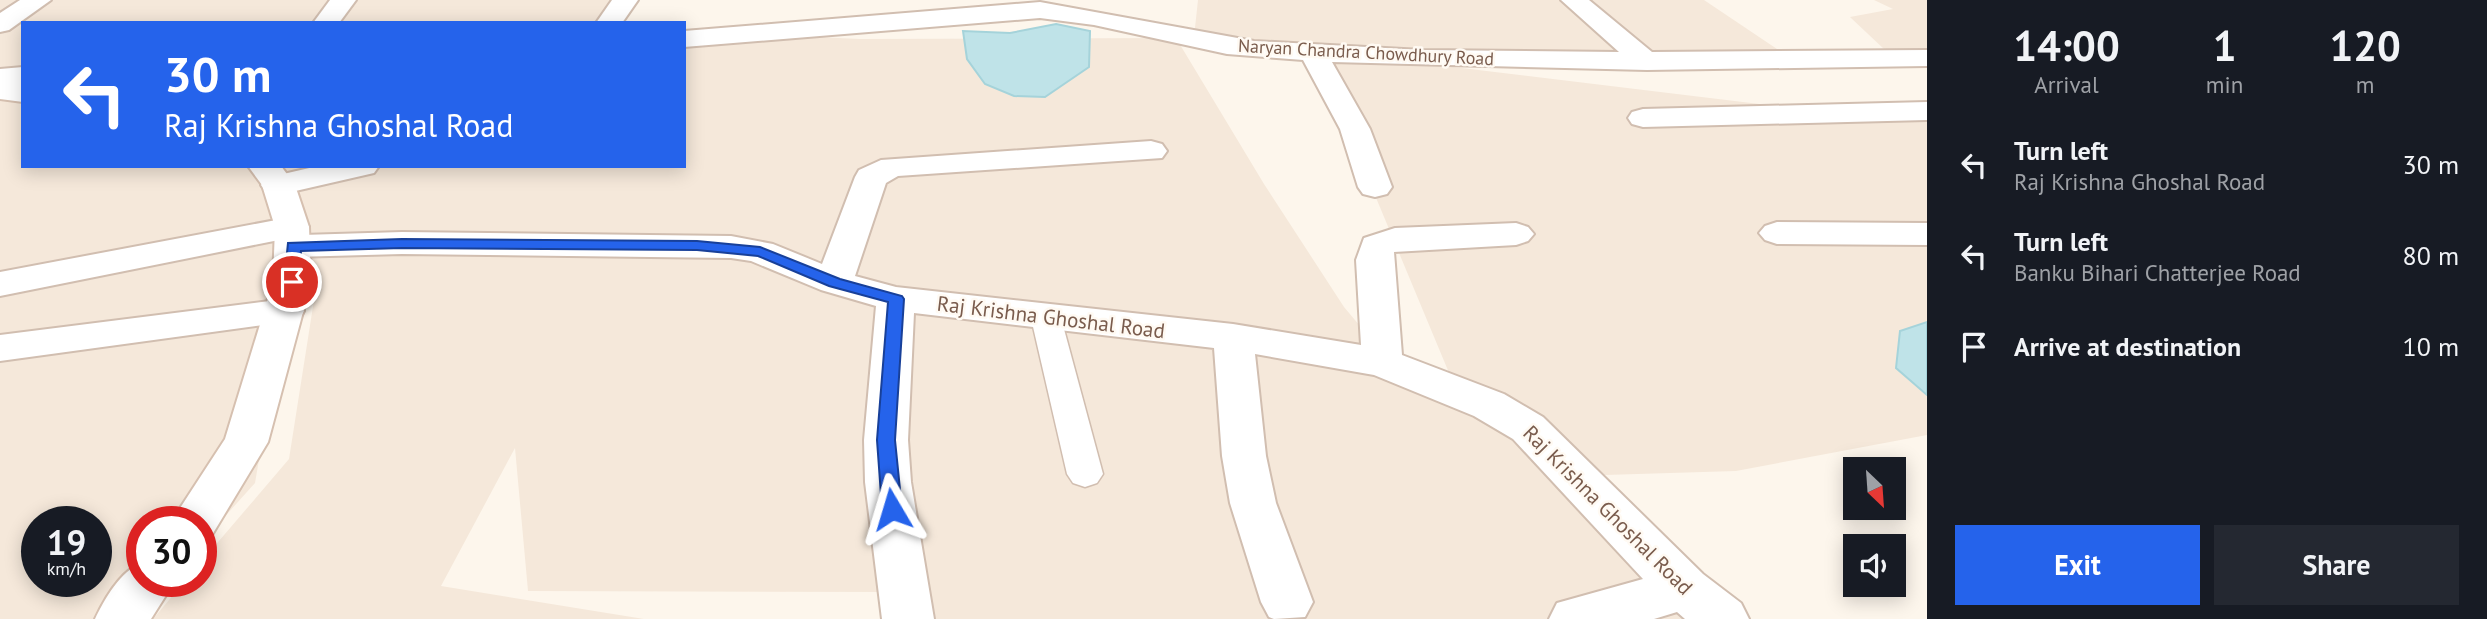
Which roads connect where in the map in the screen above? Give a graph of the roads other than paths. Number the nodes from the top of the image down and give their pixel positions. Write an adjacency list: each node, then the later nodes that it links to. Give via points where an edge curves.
1 (38, 0): 9 (street)
2 (343, 0): 7 (street)
3 (625, 0): 8 (street)
4 (1574, 0): 14 (street)
5 (1039, 5): 6 (street, Naryan Chandra Chowdhury Road); 11 (street, Naryan Chandra Chowdhury Road, via 1230,46)
6 (880, 12): 10 (street, Naryan Chandra Chowdhury Road)
7 (327, 21)
8 (610, 21)
9 (0, 24)
10 (686, 39)
11 (1312, 52): 14 (street, Naryan Chandra Chowdhury Road); 25 (street, via 1355,129)
12 (1882, 58): 13 (street, Naryan Chandra Chowdhury Road); 14 (street, Naryan Chandra Chowdhury Road); 17 (street)
13 (1927, 58)
14 (1647, 62)
15 (21, 76): 16 (street)
16 (0, 78)
17 (1927, 83)
18 (0, 90): 19 (street)
19 (21, 93)
20 (1927, 111): 21 (street)
21 (1643, 118)
22 (1151, 150): 30 (street, via 879,171 870,177)
23 (343, 168): 24 (street)
24 (271, 175): 29 (street)
25 (1375, 187)
26 (1777, 233): 28 (street)
27 (1516, 234): 37 (street, via 1395,239 1377,246 1374,260)
28 (1927, 234)
29 (293, 237): 30 (street, Raj Krishna Ghoshal Road, via 402,243 731,247 760,252); 31 (street, Raj Krishna Ghoshal Road); 33 (street, via 292,282)
30 (834, 282): 32 (street, Raj Krishna Ghoshal Road)
31 (0, 284)
32 (896, 299): 34 (street, Raj Krishna Ghoshal Road); 44 (street, via 886,440)
33 (285, 311): 36 (street); 39 (street, via 246,442)
34 (1046, 317): 35 (street, Raj Krishna Ghoshal Road); 38 (lane)
35 (1233, 337): 37 (street, Raj Krishna Ghoshal Road); 41 (street, via 1253,503)
36 (0, 348)
37 (1382, 363): 42 (street, Raj Krishna Ghoshal Road, via 1489,405 1528,428)
38 (1085, 474)
39 (205, 506)
40 (138, 597): 43 (street)
41 (1287, 602)
42 (1704, 604): 45 (street)
43 (121, 619)
44 (908, 619)
45 (1575, 619)

